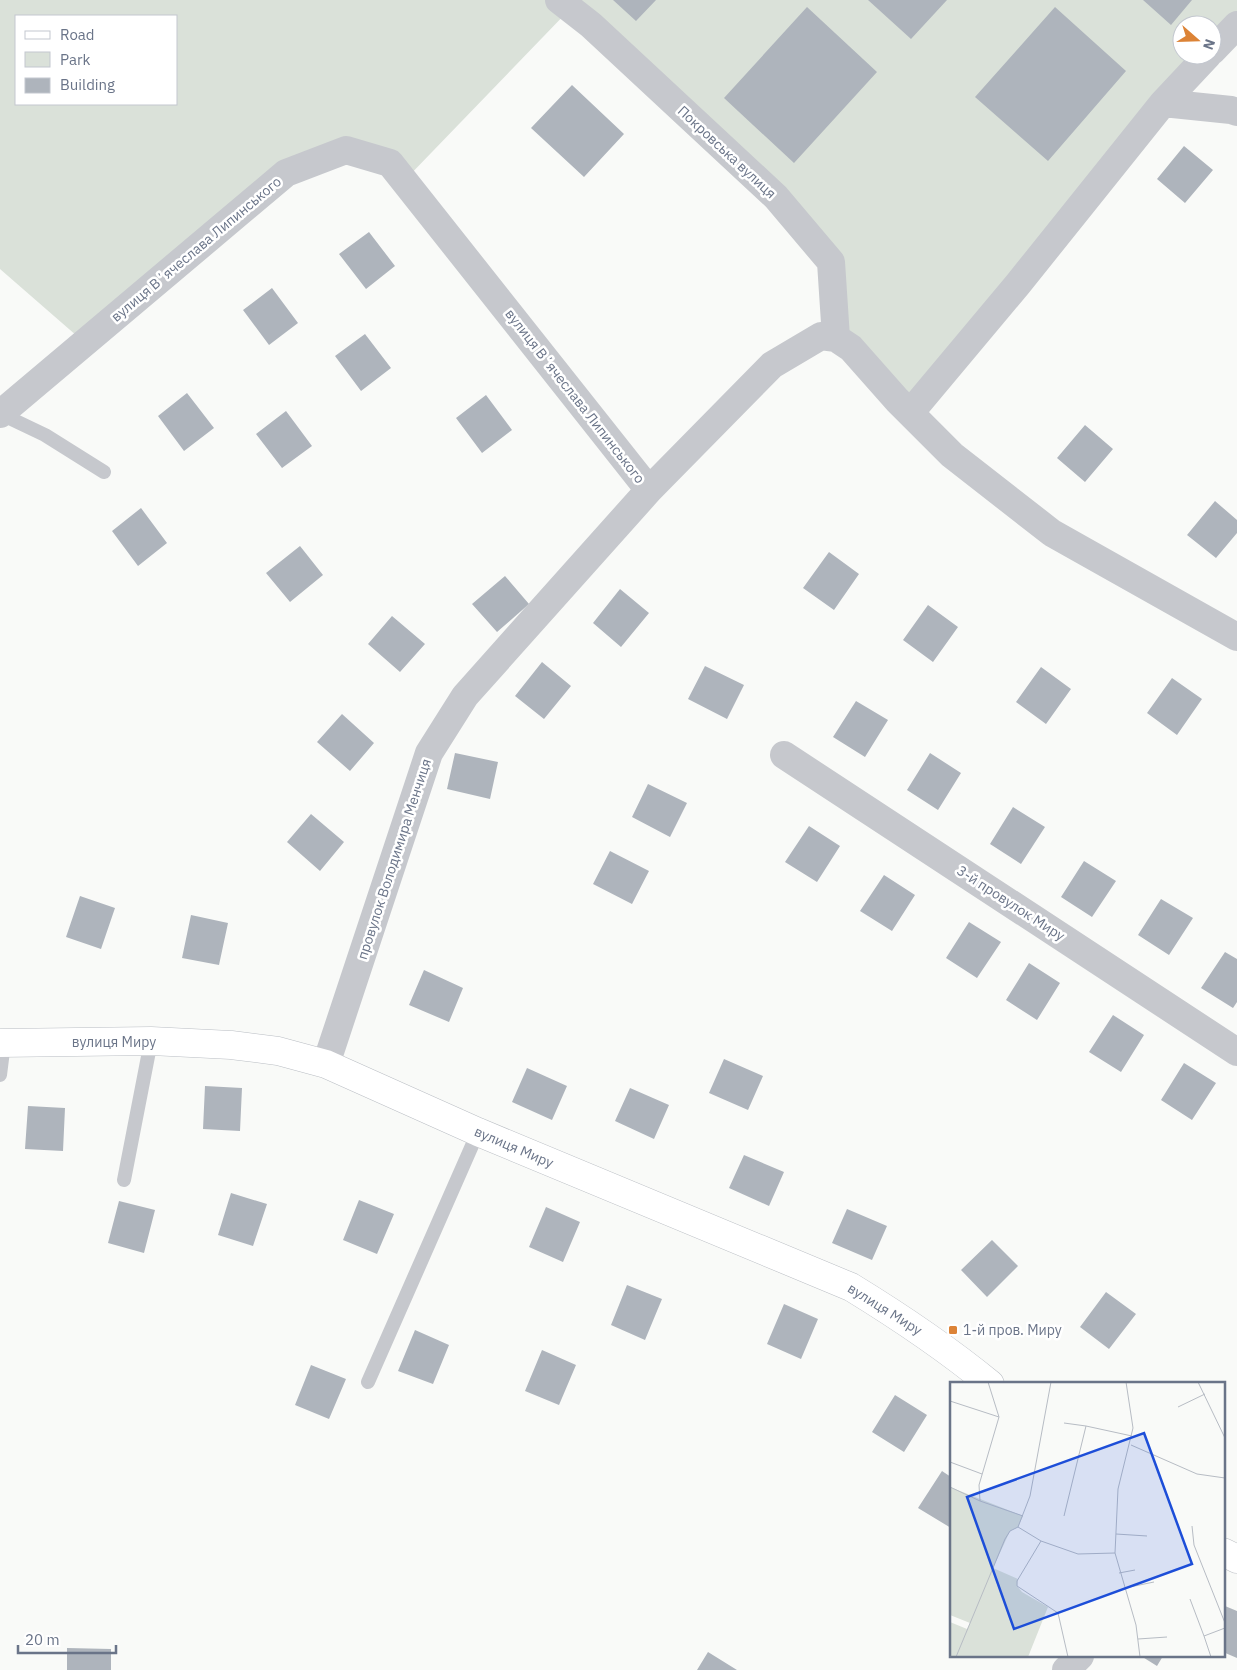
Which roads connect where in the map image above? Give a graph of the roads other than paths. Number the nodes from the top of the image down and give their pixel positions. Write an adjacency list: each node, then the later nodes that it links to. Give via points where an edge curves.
1 (559, 0): 7 (street, Покровська вулиця, via 591,25 776,197 831,262)
2 (1237, 24): 3 (street)
3 (1222, 40)
4 (1199, 65): 5 (street)
5 (1163, 103): 6 (street); 8 (street)
6 (1237, 112)
7 (836, 338): 8 (street, via 851,348); 11 (street, вулиця Вʼячеслава Липинського, via 821,336 772,365)
8 (910, 413): 12 (street, via 952,455 1052,533)
9 (1, 414): 10 (lane, via 45,435); 11 (street, вулиця Вʼячеслава Липинського, via 286,173 346,150 390,163)
10 (104, 472)
11 (649, 490): 17 (street, провулок Володимира Менчиця, via 465,696 429,753)
12 (1237, 637)
13 (784, 755): 16 (street, 3-й провулок Миру)
14 (151, 1041): 15 (street, вулиця Миру); 17 (street, вулиця Миру, via 278,1051); 20 (lane)
15 (2, 1043): 18 (lane)
16 (1237, 1052)
17 (326, 1064): 19 (street, вулиця Миру)
18 (0, 1075)
19 (478, 1132): 21 (lane); 22 (street, вулиця Миру, via 851,1287 906,1321)
20 (124, 1180)
21 (368, 1382)
22 (988, 1382)
23 (1224, 1552): 24 (street)
24 (1237, 1559)
25 (1078, 1658): 26 (street)
26 (1066, 1670)

